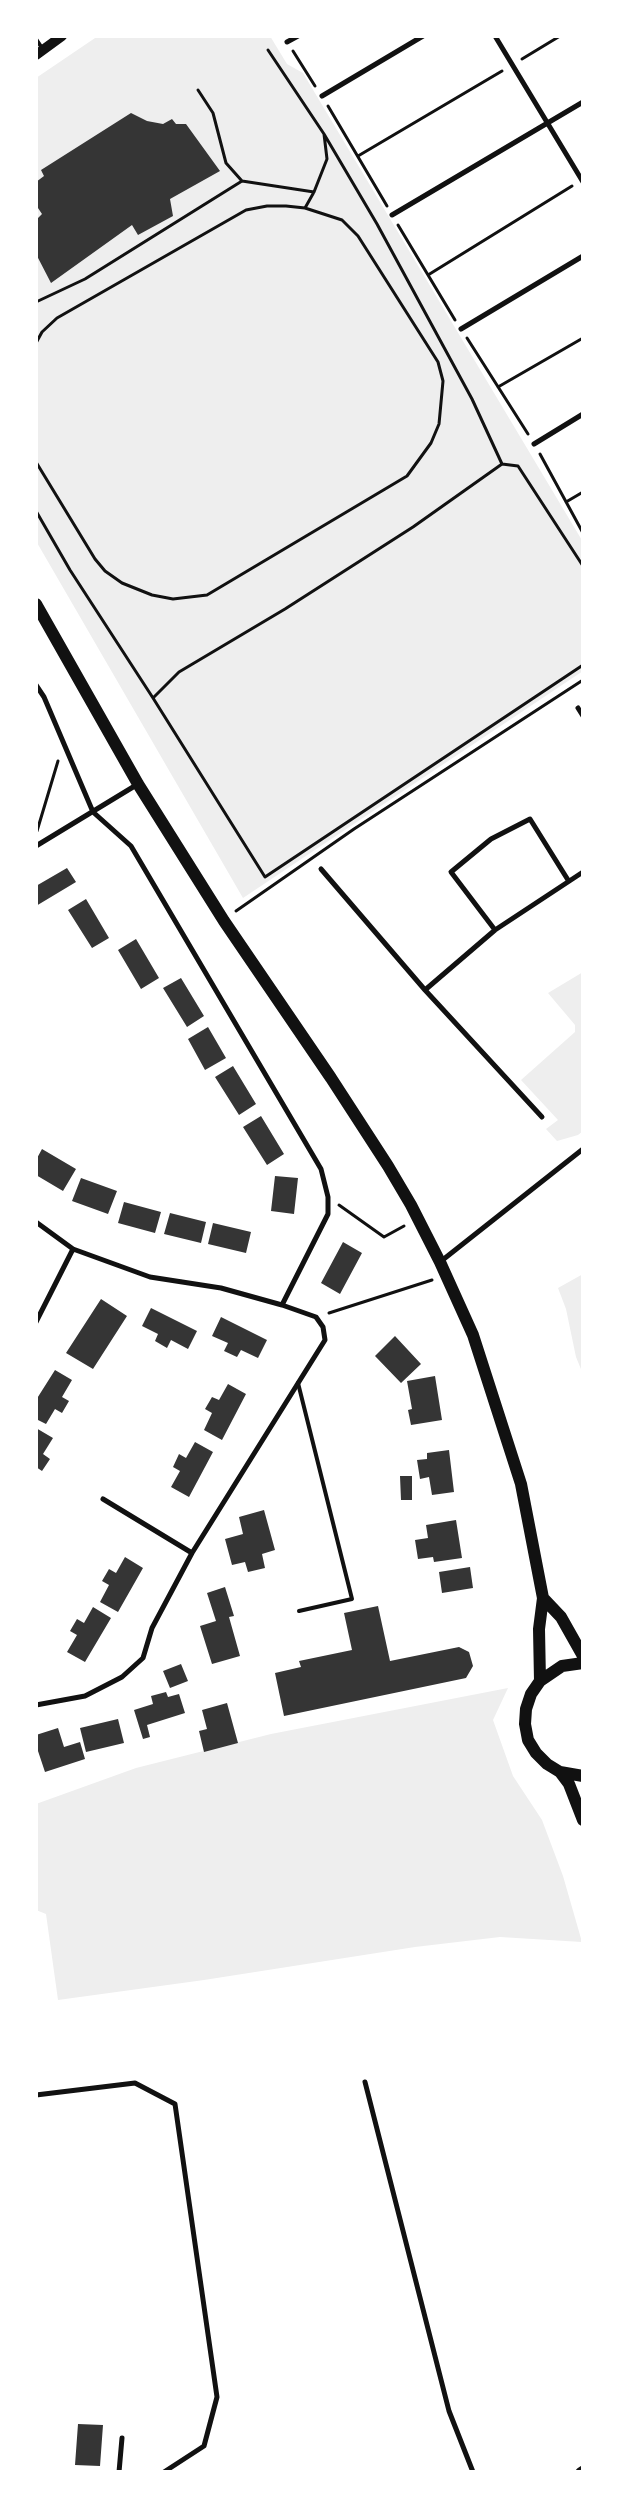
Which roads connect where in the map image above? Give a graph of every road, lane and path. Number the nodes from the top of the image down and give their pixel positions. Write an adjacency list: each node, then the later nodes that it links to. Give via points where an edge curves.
1 (62, 36): 9 (main road)
2 (298, 36): 7 (street)
3 (423, 36): 12 (street)
4 (495, 36): 10 (street)
5 (560, 36): 10 (path)
6 (36, 39): 9 (lane)
7 (287, 42): 12 (path)
8 (268, 50): 15 (path)
9 (40, 52)
10 (512, 65): 14 (street); 16 (path)
11 (198, 90): 17 (path, via 213,113 226,163)
12 (322, 96): 16 (path)
13 (583, 102): 14 (street)
14 (548, 124): 18 (street); 21 (street)
15 (324, 134): 19 (path, via 326,159); 32 (path, via 472,399)
16 (358, 156): 21 (path)
17 (242, 181): 19 (path); 24 (path, via 85,279)
18 (582, 181): 23 (path)
19 (314, 192): 20 (path)
20 (305, 208): 27 (path, via 267,206 246,210 57,318); 31 (path, via 342,220 358,236 438,362 443,381 439,424 431,443 407,476 208,595 172,599 139,591 105,571)
21 (392, 215): 23 (path)
22 (583, 256): 25 (street)
23 (428, 275): 25 (path)
24 (36, 302)
25 (461, 329): 28 (path)
26 (583, 338): 28 (path)
27 (36, 343)
28 (498, 387): 30 (path)
29 (583, 414): 30 (street)
30 (534, 444): 34 (path)
31 (36, 462)
32 (502, 464): 37 (path, via 518,466); 42 (path, via 413,527 179,672)
33 (583, 492): 34 (path)
34 (566, 502): 36 (path)
35 (36, 511): 42 (path)
36 (583, 533)
37 (583, 566)
38 (36, 604): 46 (main road)
39 (583, 664): 42 (path, via 265,877)
40 (583, 680): 53 (path, via 354,829 247,902)
41 (36, 685): 45 (street)
42 (153, 698)
43 (578, 708): 44 (street)
44 (583, 716)
45 (64, 742): 47 (street); 48 (path)
46 (138, 784): 47 (street); 53 (main road)
47 (93, 812): 49 (street); 58 (street, via 131,846 321,1169)
48 (36, 834)
49 (36, 846)
50 (321, 869): 55 (street)
51 (583, 872): 52 (street)
52 (568, 880): 54 (street); 54 (street, via 530,818 490,838 451,872)
53 (224, 922): 59 (main road, via 331,1078)
54 (495, 930): 55 (street)
55 (425, 990): 56 (street)
56 (542, 1116)
57 (583, 1149): 62 (street)
58 (328, 1197): 59 (path, via 384,1237); 64 (street, via 328,1214)
59 (418, 1218): 62 (main road)
60 (36, 1222): 61 (street)
61 (73, 1249): 64 (street, via 150,1277 221,1288); 66 (street)
62 (440, 1262): 63 (main road)
63 (446, 1275): 65 (path); 70 (main road, via 473,1335 521,1484)
64 (282, 1305): 65 (street)
65 (316, 1317): 67 (street, via 323,1327 325,1340)
66 (36, 1322)
67 (298, 1383): 69 (street); 71 (lane, via 352,1599)
68 (103, 1499): 69 (street)
69 (192, 1553): 75 (street, via 152,1628 143,1658 122,1677 85,1696)
70 (543, 1598): 72 (main road, via 561,1617); 74 (main road, via 539,1629)
71 (300, 1611)
72 (583, 1656)
73 (583, 1663): 74 (main road, via 562,1666)
74 (540, 1681): 76 (main road, via 526,1709 528,1740 541,1759)
75 (36, 1705)
76 (560, 1772): 77 (main road); 78 (main road, via 569,1784)
77 (583, 1776)
78 (583, 1820)
79 (365, 2082): 84 (street, via 449,2411)
80 (36, 2095): 83 (street, via 135,2083 175,2104 217,2397 204,2446)
81 (122, 2438): 82 (street)
82 (119, 2472)
83 (164, 2472)
84 (473, 2472)

